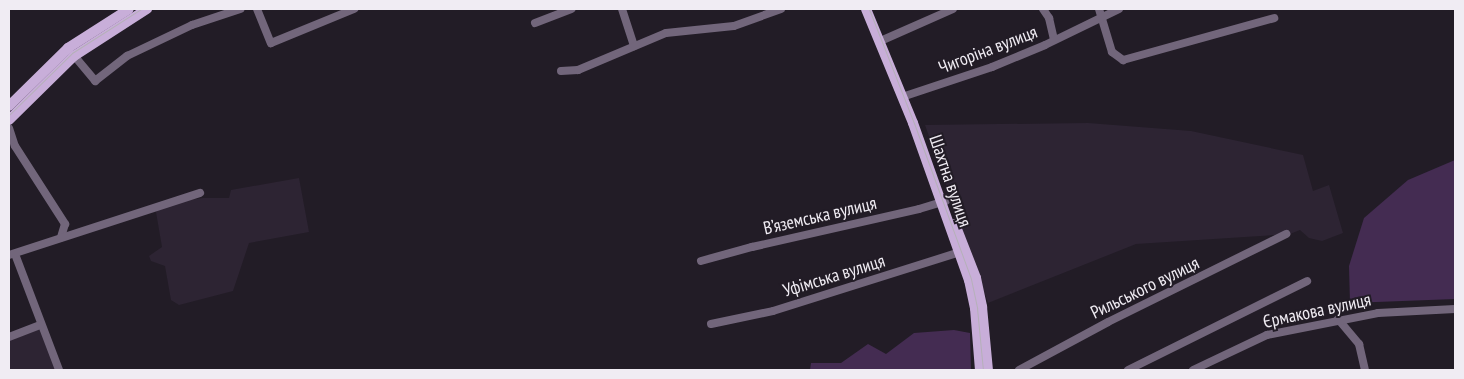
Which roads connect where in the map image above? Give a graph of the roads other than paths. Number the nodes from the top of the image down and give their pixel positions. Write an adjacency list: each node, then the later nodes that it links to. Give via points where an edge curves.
1 (130, 9): 20 (main road)
2 (146, 9): 20 (main road)
3 (240, 9): 20 (street, via 192,24 127,56 95,81)
4 (257, 9): 5 (street, via 271,43)
5 (354, 9)
6 (571, 9): 16 (street)
7 (622, 9): 19 (street)
8 (781, 9): 19 (street, via 734,26 666,33)
9 (866, 9): 22 (main road, Шахтна вулиця)
10 (874, 9): 17 (main road, Шахтна вулиця)
11 (953, 9): 17 (street)
12 (1043, 9): 18 (street, Чигоріна вулиця)
13 (1119, 9): 14 (street)
14 (1099, 13): 15 (street, via 1112,52 1123,60); 18 (street)
15 (1274, 18)
16 (535, 23)
17 (885, 39): 22 (main road, Шахтна вулиця)
18 (1054, 39): 22 (street, Чигоріна вулиця, via 992,67)
19 (634, 46): 21 (street, via 578,70)
20 (71, 52): 23 (main road); 24 (main road)
21 (561, 71)
22 (904, 96): 27 (main road, Шахтна вулиця)
23 (9, 106)
24 (9, 120)
25 (9, 128): 29 (street, via 15,146 65,224)
26 (200, 193): 29 (street)
27 (943, 202): 30 (main road, Шахтна вулиця); 32 (street, В’яземська вулиця)
28 (1286, 234): 43 (street, Рильського вулиця)
29 (61, 237): 31 (street)
30 (962, 252): 36 (street, Уфімська вулиця, via 773,311); 41 (main road, Шахтна вулиця, via 975,308); 42 (main road, Шахтна вулиця, via 976,278)
31 (12, 254): 37 (street)
32 (701, 261)
33 (1307, 281): 44 (street)
34 (1455, 309): 35 (street, Єрмакова вулиця, via 1378,313)
35 (1338, 319): 39 (street, Єрмакова вулиця, via 1267,334); 45 (street, via 1359,344)
36 (711, 324)
37 (41, 325): 38 (street); 40 (street)
38 (9, 338)
39 (1198, 369)
40 (59, 370)
41 (980, 370)
42 (988, 370)
43 (1019, 370)
44 (1128, 370)
45 (1365, 370)

